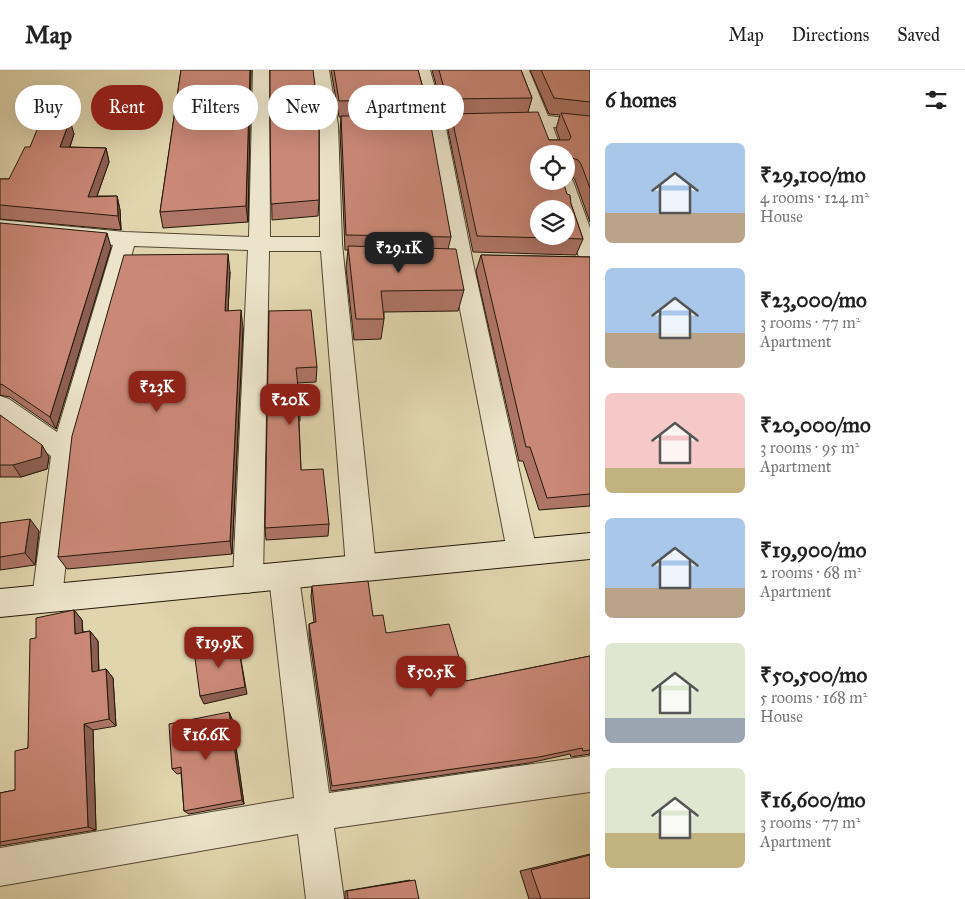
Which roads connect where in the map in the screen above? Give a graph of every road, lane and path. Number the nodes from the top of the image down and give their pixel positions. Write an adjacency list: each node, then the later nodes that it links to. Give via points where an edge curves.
1 (261, 70): 16 (street, via 271,125)
2 (321, 70): 5 (street)
3 (422, 70): 22 (street, via 436,123)
4 (521, 70): 6 (street)
5 (323, 85)
6 (542, 121): 7 (street); 10 (street); 12 (street)
7 (484, 122)
8 (338, 124): 9 (street)
9 (348, 124)
10 (590, 125)
11 (329, 130): 17 (street)
12 (551, 145)
13 (565, 190): 18 (street)
14 (0, 227): 15 (street)
15 (125, 239): 16 (street); 20 (street)
16 (259, 244): 17 (street); 25 (street)
17 (339, 254): 23 (street)
18 (583, 262)
19 (0, 406): 20 (street)
20 (65, 451): 26 (street)
21 (590, 546): 22 (street)
22 (522, 551): 23 (street)
23 (360, 567): 24 (street)
24 (284, 577): 25 (street); 29 (street)
25 (248, 579): 26 (street)
26 (47, 598): 27 (street)
27 (0, 603)
28 (590, 774): 29 (street)
29 (313, 813): 30 (street); 31 (street)
30 (0, 867)
31 (325, 899)

